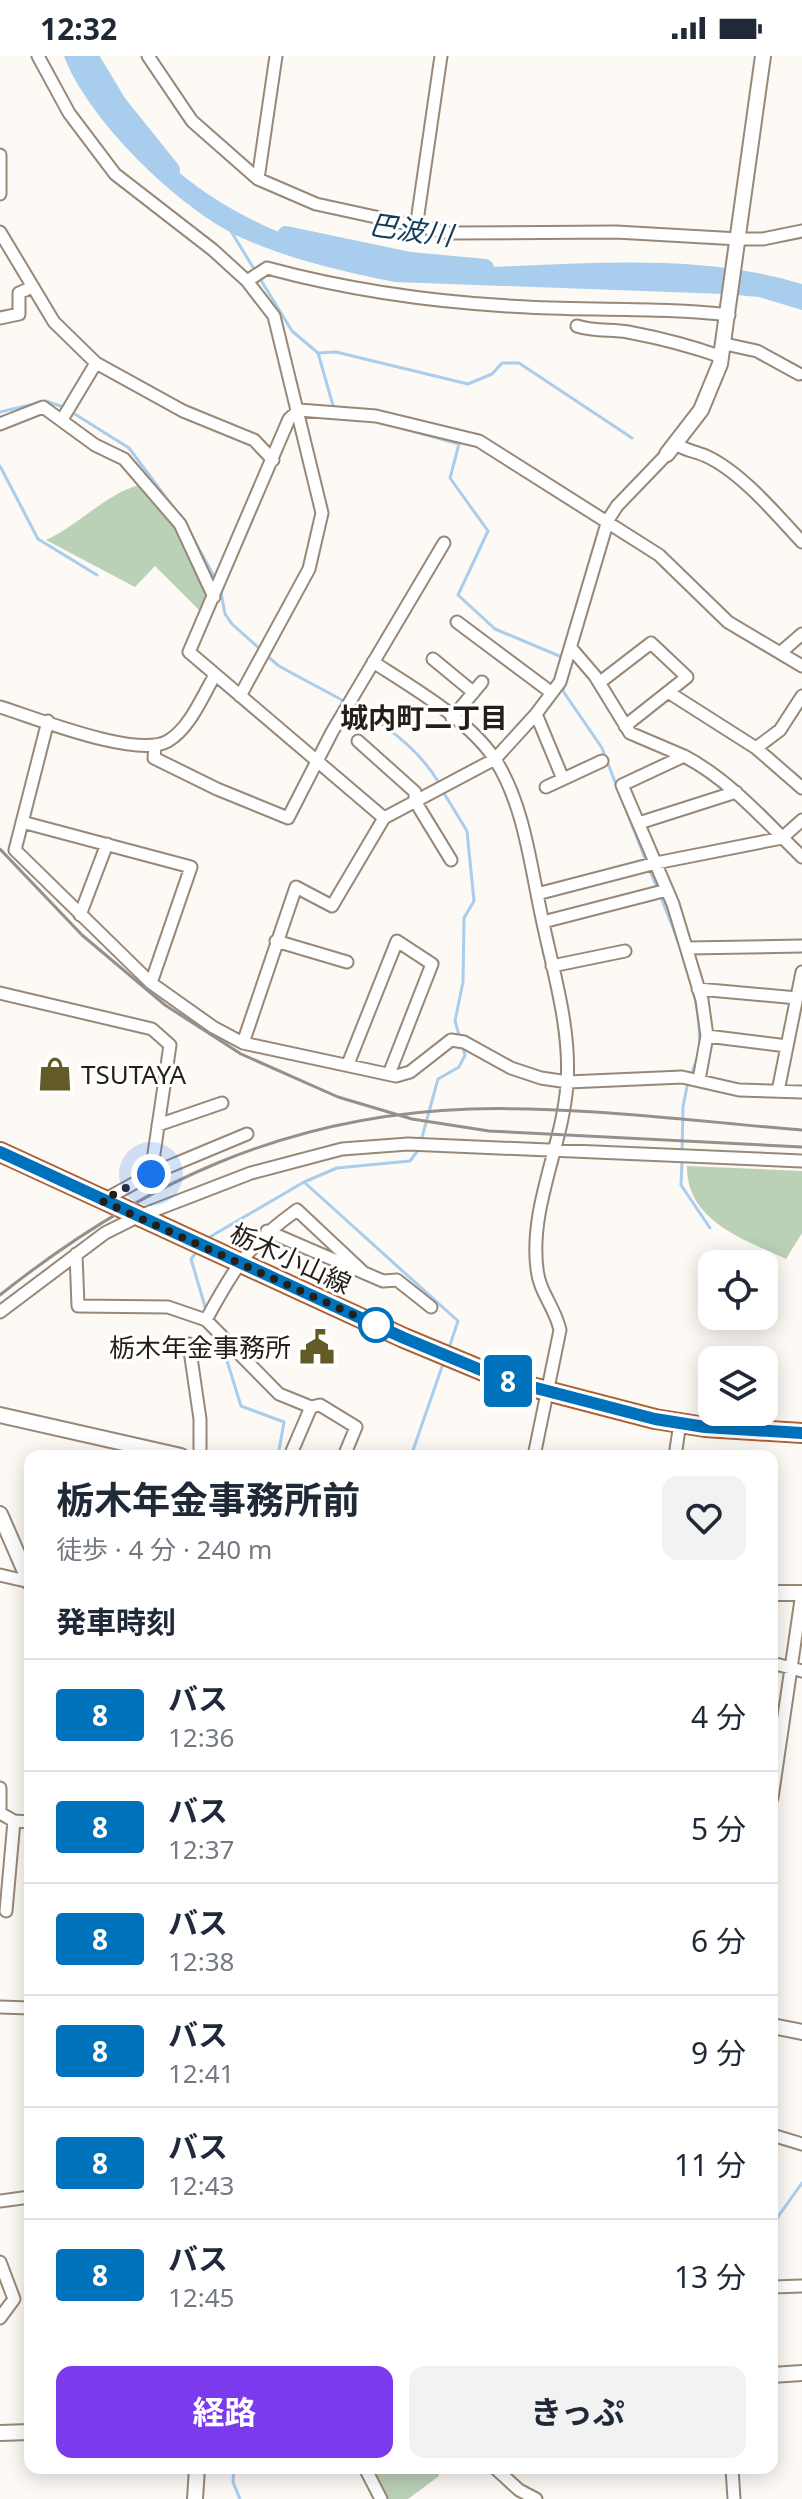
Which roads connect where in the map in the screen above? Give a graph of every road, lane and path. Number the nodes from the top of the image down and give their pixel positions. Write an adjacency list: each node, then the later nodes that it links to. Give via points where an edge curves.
1 (38, 56): 13 (street, via 69,113 115,174)
2 (148, 56): 7 (street, via 192,121)
3 (276, 56): 7 (street)
4 (441, 56): 9 (street)
5 (763, 56): 12 (street)
6 (0, 155): 8 (street)
7 (258, 179): 9 (street, via 316,204)
8 (0, 194)
9 (416, 228): 12 (street, via 477,234 616,232)
10 (802, 231): 12 (street)
11 (0, 232): 14 (street)
12 (738, 245): 15 (street)
13 (247, 281): 15 (street, via 267,268 324,283 483,305); 21 (street, via 274,316)
14 (30, 288): 16 (street, via 19,293 19,314); 19 (street, via 54,322)
15 (729, 312): 18 (street)
16 (0, 318)
17 (577, 326): 18 (street)
18 (724, 350): 20 (street, via 757,351); 24 (street, via 701,410)
19 (96, 363): 22 (street); 25 (street, via 183,411 254,440)
20 (799, 374)
21 (299, 410): 25 (street, via 289,419); 26 (street, via 376,416 479,441); 43 (street, via 322,513 309,569)
22 (63, 418): 23 (street, via 43,407); 29 (street, via 95,445 124,459 180,524)
23 (0, 424)
24 (671, 449): 26 (street); 27 (street, via 706,456 755,493)
25 (273, 460): 29 (street)
26 (608, 520): 32 (street); 33 (street, via 659,555 728,622)
27 (802, 542)
28 (444, 543): 35 (street)
29 (214, 597): 37 (street, via 189,652)
30 (457, 622): 42 (street)
31 (802, 634): 33 (street)
32 (571, 648): 39 (street); 42 (street)
33 (780, 653): 36 (street)
34 (433, 659): 40 (street)
35 (373, 662): 47 (street); 54 (street)
36 (802, 666)
37 (215, 675): 43 (street); 51 (street, via 183,728)
38 (482, 682): 40 (street)
39 (599, 683): 41 (street, via 651,643 687,677); 49 (street)
40 (473, 692): 47 (street)
41 (668, 692): 49 (street); 52 (street)
42 (552, 693): 46 (street)
43 (240, 696): 54 (street)
44 (802, 696): 52 (street, via 780,730)
45 (0, 707): 48 (street)
46 (536, 714): 55 (street); 57 (street)
47 (452, 718): 55 (street)
48 (48, 721): 51 (street, via 122,743); 64 (street)
49 (625, 726): 53 (street)
50 (358, 741): 61 (street, via 415,792)
51 (155, 746): 54 (street, via 154,758 288,818)
52 (756, 748): 59 (street)
53 (684, 756): 60 (street); 65 (street, via 622,785)
54 (317, 759): 62 (street)
55 (495, 759): 61 (street); 72 (street, via 524,834)
56 (602, 761): 57 (street)
57 (563, 779): 58 (street)
58 (546, 787)
59 (802, 788)
60 (736, 792): 65 (street); 66 (street)
61 (415, 801): 62 (street); 69 (street)
62 (384, 818): 75 (street, via 332,906 296,887)
63 (802, 820): 66 (street)
64 (22, 822): 67 (street); 73 (street, via 15,850)
65 (639, 823): 70 (street)
66 (782, 838): 68 (street); 70 (street)
67 (107, 844): 73 (street); 82 (street, via 191,867)
68 (802, 857)
69 (451, 860)
70 (656, 863): 71 (street); 72 (street)
71 (667, 890): 74 (street); 77 (street)
72 (537, 894): 74 (street)
73 (80, 915): 82 (street)
74 (543, 922): 80 (street)
75 (276, 941): 79 (street); 87 (street)
76 (802, 946): 77 (street)
77 (687, 948): 83 (street)
78 (625, 951): 80 (street)
79 (347, 962)
80 (552, 966): 92 (street, via 564,1019)
81 (802, 972): 85 (street)
82 (151, 983): 87 (street)
83 (698, 989): 85 (street); 86 (street)
84 (0, 993): 96 (street, via 152,1029 170,1045)
85 (797, 998): 88 (street)
86 (707, 1036): 88 (street); 91 (street)
87 (243, 1043): 89 (street)
88 (787, 1046): 93 (street)
89 (348, 1064): 90 (street); 90 (street, via 397,941 432,964)
90 (389, 1074): 92 (street, via 410,1072 451,1040 511,1068)
91 (699, 1080): 92 (street); 93 (street, via 739,1090)
92 (568, 1082): 98 (street)
93 (778, 1091): 94 (street)
94 (802, 1092)
95 (222, 1103): 96 (street)
96 (158, 1125): 101 (street)
97 (247, 1134): 101 (street)
98 (557, 1150): 100 (street); 103 (street, via 408,1144 342,1149 251,1173); 112 (street, via 537,1230 537,1269 560,1330)
99 (0, 1152): 102 (main road, 栃木小山線)
100 (802, 1161)
101 (151, 1174): 102 (street)
102 (102, 1201): 103 (main road, 栃木小山線)
103 (137, 1217): 105 (street); 106 (main road, 栃木小山線)
104 (267, 1231): 106 (street); 107 (street); 107 (street, via 297,1210)
105 (76, 1254): 109 (street); 110 (street, via 78,1306 168,1307)
106 (237, 1262): 110 (street); 112 (main road, 栃木小山線, via 463,1364)
107 (363, 1272): 108 (street, via 383,1281 397,1280)
108 (431, 1307)
109 (0, 1312)
110 (206, 1320): 113 (street, via 279,1394)
111 (189, 1344): 118 (street)
112 (549, 1394): 115 (main road, 栃木小山線); 121 (street)
113 (311, 1407): 119 (street); 120 (street, via 320,1405 356,1427)
114 (0, 1415): 117 (street)
115 (680, 1423): 116 (main road, 栃木小山線); 122 (street)
116 (802, 1433)
117 (155, 1450)
118 (200, 1450)
119 (293, 1450)
120 (346, 1450)
121 (535, 1450)
122 (676, 1450)
123 (0, 1514): 124 (street)
124 (24, 1568)
125 (0, 1575): 126 (street)
126 (24, 1581)
127 (778, 1593): 128 (street)
128 (802, 1593): 129 (street)
129 (797, 1669): 130 (street)
130 (778, 1767)
131 (0, 1788): 132 (street, via 0,1813)
132 (14, 1821): 133 (street); 134 (street)
133 (24, 1822)
134 (6, 1911)
135 (0, 2007): 136 (street)
136 (24, 2008)
137 (778, 2027): 138 (street)
138 (802, 2032)
139 (778, 2137): 140 (street)
140 (802, 2144)
141 (24, 2198): 142 (street)
142 (0, 2201)
143 (0, 2262): 146 (street)
144 (802, 2286): 145 (street)
145 (778, 2287)
146 (6, 2295): 147 (street, via 14,2299)
147 (0, 2318)
148 (802, 2373): 149 (street)
149 (778, 2375)
150 (24, 2432): 151 (street)
151 (0, 2433)
152 (197, 2474): 156 (street)
153 (368, 2474): 157 (street)
154 (502, 2474): 158 (street)
155 (732, 2474): 159 (street)
156 (195, 2499)
157 (381, 2499)
158 (536, 2499)
159 (734, 2499)

